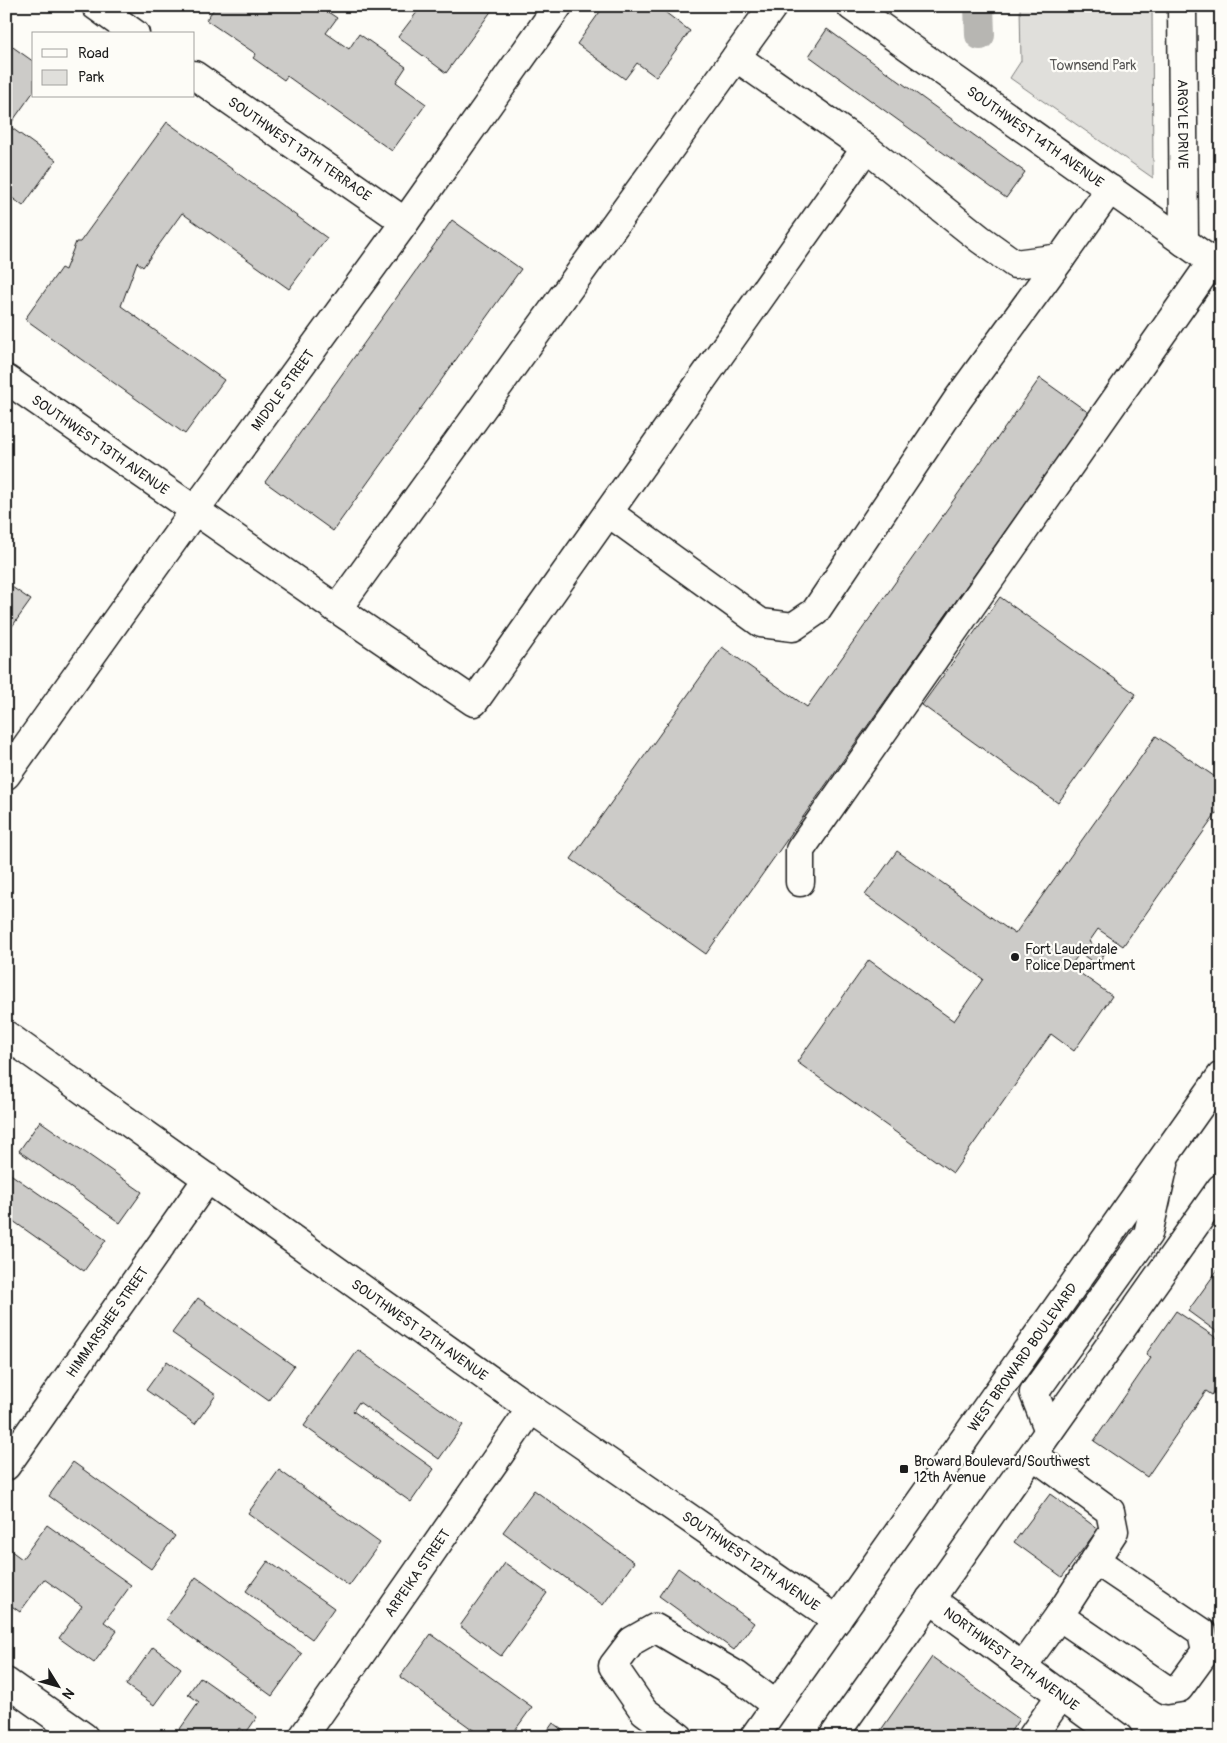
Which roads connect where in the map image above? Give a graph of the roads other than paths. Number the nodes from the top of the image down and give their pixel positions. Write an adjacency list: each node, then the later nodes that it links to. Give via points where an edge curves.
1 (96, 6): 6 (street)
2 (558, 6): 11 (street, MIDDLE STREET)
3 (773, 6): 7 (street)
4 (851, 6): 10 (street, SOUTHWEST 14TH AVENUE)
5 (1182, 6): 12 (street, ARGYLE DRIVE)
6 (132, 32)
7 (736, 57): 9 (street); 18 (street)
8 (195, 76): 11 (street, SOUTHWEST 13TH TERRACE)
9 (866, 148): 13 (street, via 1015,264); 17 (street)
10 (1110, 189): 12 (street, SOUTHWEST 14TH AVENUE); 13 (street)
11 (405, 222): 16 (street, MIDDLE STREET)
12 (1184, 242): 14 (street, SOUTHWEST 14TH AVENUE)
13 (1061, 258): 17 (street, via 958,399 815,612 793,627 761,623)
14 (1216, 265): 20 (street, via 800,850)
15 (6, 379): 16 (street, SOUTHWEST 13TH AVENUE)
16 (195, 510): 18 (street, SOUTHWEST 13TH AVENUE); 19 (street, MIDDLE STREET)
17 (608, 513): 18 (street, SOUTHWEST 13TH AVENUE, via 474,702)
18 (337, 609)
19 (6, 775)
20 (800, 882)
21 (6, 1034): 24 (street, SOUTHWEST 12TH AVENUE)
22 (1221, 1076): 23 (street, WEST BROWARD BOULEVARD)
23 (1166, 1154): 27 (street, via 1148,1234 1034,1393); 33 (street, WEST BROWARD BOULEVARD)
24 (208, 1178): 26 (street, SOUTHWEST 12TH AVENUE); 29 (street, HIMMARSHEE STREET)
25 (1221, 1188): 27 (street)
26 (531, 1409): 33 (street, SOUTHWEST 12TH AVENUE); 39 (street, ARPEIKA STREET)
27 (1049, 1431): 28 (street)
28 (1032, 1455): 30 (street, via 1110,1511 1114,1531); 31 (street)
29 (6, 1466)
30 (1095, 1560): 32 (street); 32 (street, via 1202,1632 1206,1650 1179,1688 1167,1690)
31 (930, 1599): 34 (street, NORTHWEST 12TH AVENUE); 42 (street)
32 (1059, 1616): 34 (street)
33 (837, 1620): 37 (street, WEST BROWARD BOULEVARD)
34 (1022, 1667): 36 (street, NORTHWEST 12TH AVENUE)
35 (6, 1682): 38 (street)
36 (1061, 1695): 43 (street); 44 (street, NORTHWEST 12TH AVENUE)
37 (776, 1705): 40 (street, via 736,1675 655,1628 632,1641 613,1666 644,1711); 41 (street, WEST BROWARD BOULEVARD)
38 (84, 1737)
39 (304, 1737)
40 (679, 1737)
41 (754, 1737)
42 (833, 1737)
43 (1032, 1737)
44 (1118, 1737)

